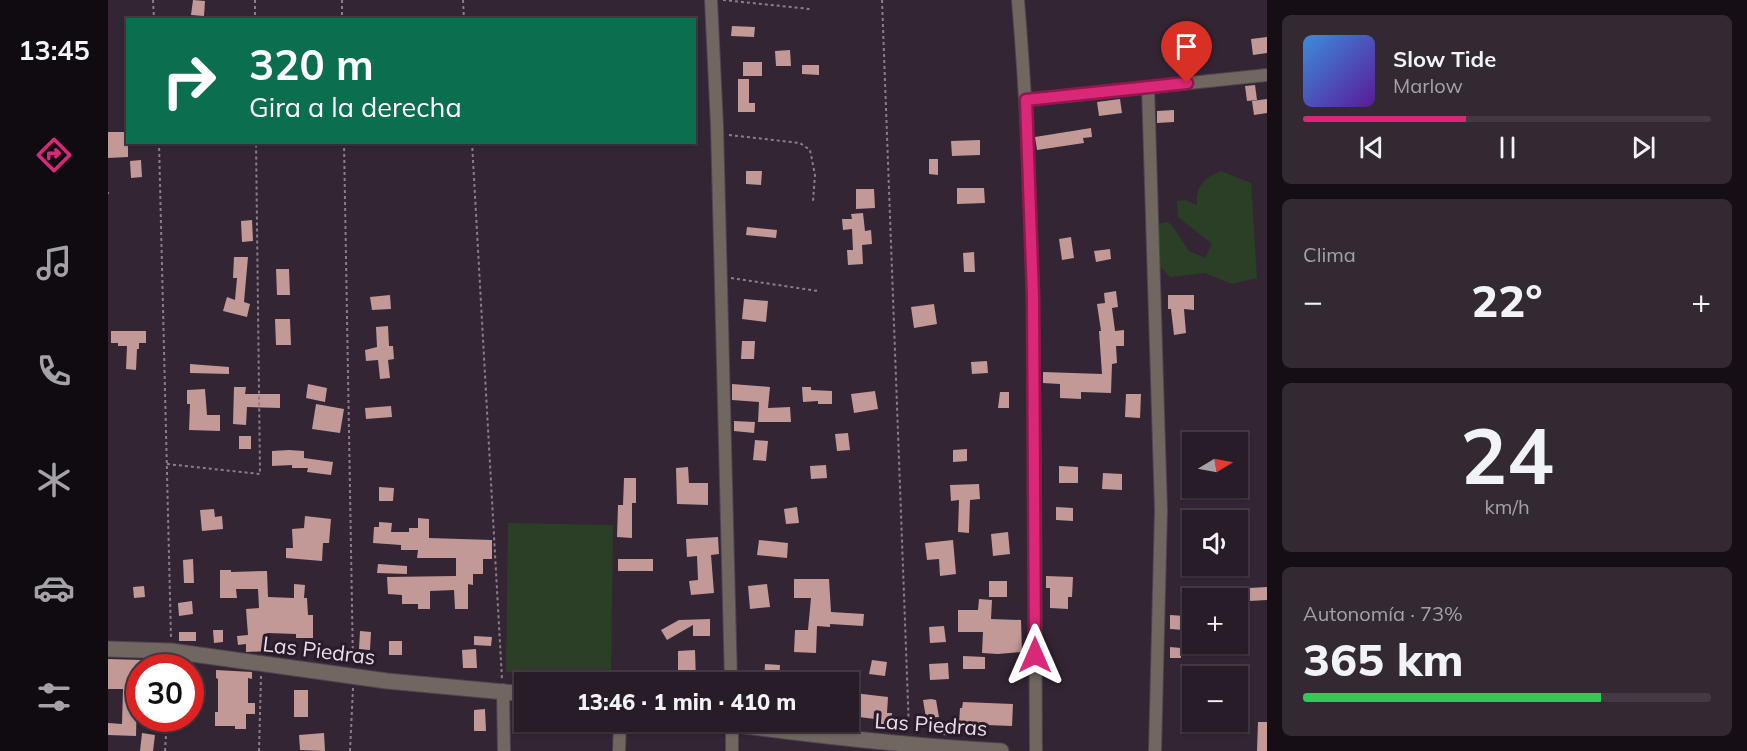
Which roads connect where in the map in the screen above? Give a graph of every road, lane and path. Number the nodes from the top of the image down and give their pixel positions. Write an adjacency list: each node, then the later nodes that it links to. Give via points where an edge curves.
1 (153, 0): 10 (path)
2 (255, 0): 11 (path)
3 (342, 0): 12 (path)
4 (463, 0): 13 (path)
5 (711, 0): 17 (street)
6 (720, 0): 9 (path)
7 (882, 0): 37 (path)
8 (1018, 0): 16 (street)
9 (810, 9)
10 (154, 18)
11 (255, 18)
12 (342, 18)
13 (464, 18)
14 (1267, 75): 15 (street)
15 (1148, 87): 16 (street); 46 (street, via 1161,510)
16 (1026, 100): 45 (street, via 1033,296)
17 (717, 133): 22 (path, via 800,143 810,150 815,175); 23 (street)
18 (159, 144): 25 (path)
19 (256, 144): 25 (path, via 260,474)
20 (344, 144): 30 (path)
21 (472, 144): 31 (path)
22 (813, 201)
23 (720, 276): 24 (path); 29 (street)
24 (818, 291)
25 (167, 464): 27 (path)
26 (108, 650): 27 (street, Las Piedras)
27 (171, 651): 28 (street, Las Piedras)
28 (262, 665): 30 (street, Las Piedras); 39 (path)
29 (731, 672)
30 (353, 677): 31 (street, Las Piedras); 40 (path)
31 (503, 690): 32 (street, Las Piedras); 41 (street)
32 (514, 692)
33 (166, 732): 38 (path)
34 (620, 732): 42 (street)
35 (732, 732): 43 (street)
36 (792, 732): 37 (street, Las Piedras)
37 (909, 746): 44 (street, Las Piedras)
38 (165, 751)
39 (259, 751)
40 (350, 751)
41 (504, 751)
42 (619, 751)
43 (732, 751)
44 (1001, 751)
45 (1036, 751)
46 (1155, 751)

